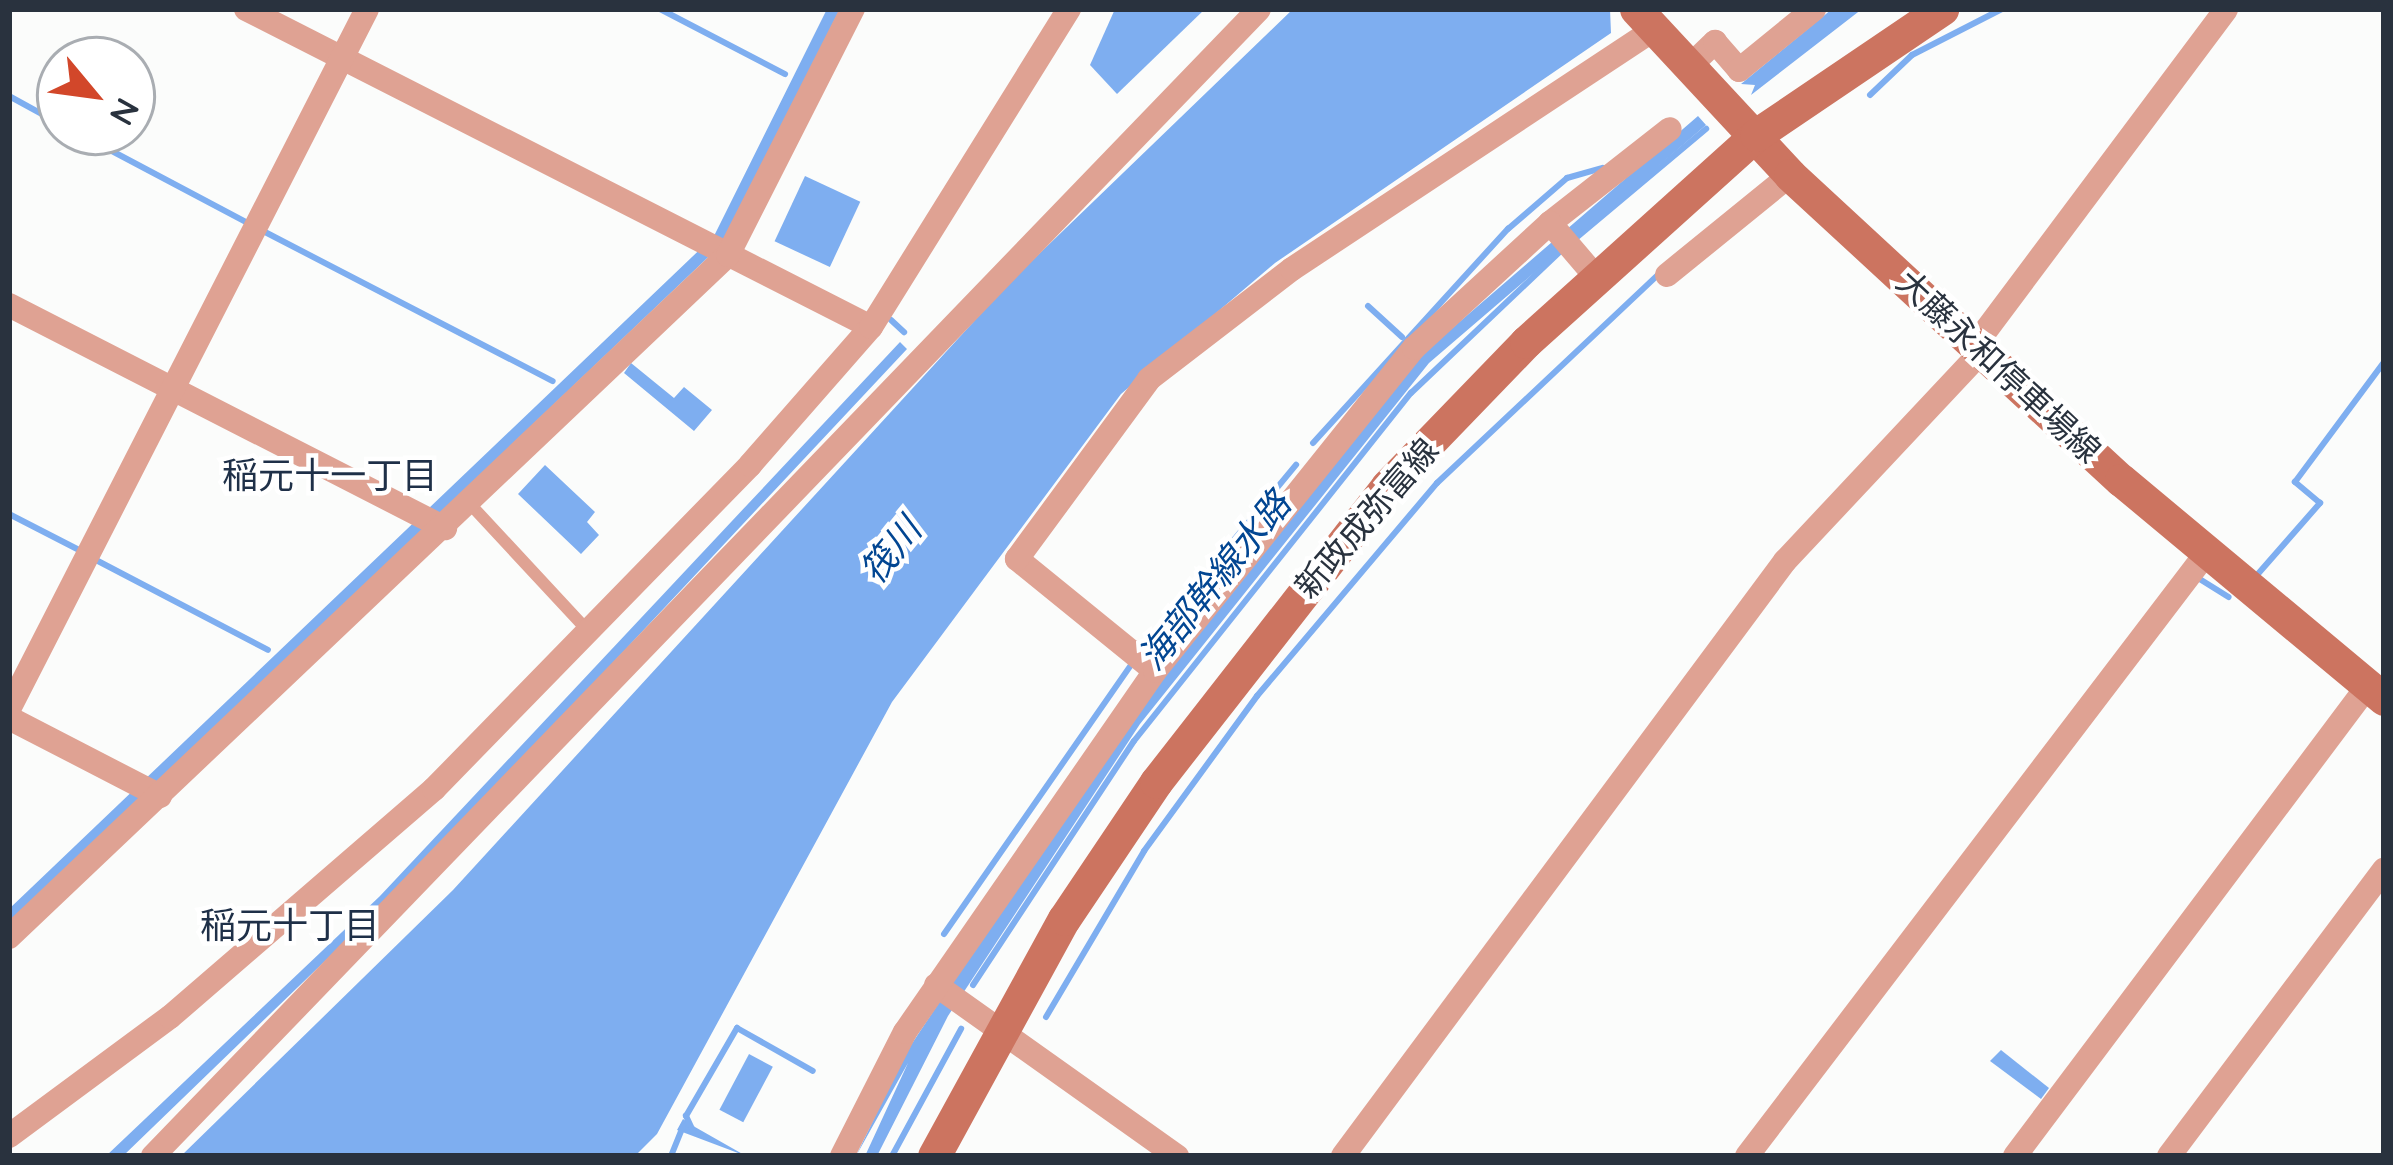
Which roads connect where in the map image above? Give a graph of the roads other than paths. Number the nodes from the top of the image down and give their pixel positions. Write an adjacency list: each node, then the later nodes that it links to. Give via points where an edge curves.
1 (245, 9): 10 (street)
2 (367, 9): 10 (street)
3 (853, 9): 16 (street)
4 (1069, 9): 20 (street)
5 (1259, 9): 37 (street)
6 (1814, 9): 11 (street, via 1739,70 1715,42)
7 (2226, 9): 21 (street)
8 (1931, 12): 13 (main road, 新政成弥富線)
9 (1645, 19): 11 (main road, 大藤永和停車場線); 27 (street, via 1149,380 1017,559)
10 (341, 58): 16 (street); 22 (street)
11 (1690, 66): 13 (main road, 大藤永和停車場線)
12 (1670, 129): 15 (street)
13 (1756, 135): 14 (main road, 大藤永和停車場線); 18 (main road, 新政成弥富線)
14 (1790, 175): 17 (street); 21 (main road, 大藤永和停車場線)
15 (1552, 226): 18 (street); 27 (street, via 1414,348)
16 (717, 250): 20 (street); 23 (street)
17 (1667, 275)
18 (1596, 277): 34 (main road, 新政成弥富線, via 1388,486 1239,669)
19 (9, 305): 22 (street)
20 (871, 327): 26 (street)
21 (1979, 348): 25 (main road, 大藤永和停車場線); 41 (street, via 1785,561)
22 (174, 389): 24 (street); 29 (street)
23 (470, 504): 24 (street); 26 (lane)
24 (437, 524): 30 (street)
25 (2204, 556): 28 (main road, 大藤永和停車場線); 42 (street)
26 (587, 630): 35 (street, via 434,789 170,1017)
27 (1155, 671): 33 (street)
28 (2376, 693): 43 (street)
29 (9, 713): 30 (street)
30 (151, 791): 32 (street)
31 (2384, 870): 36 (street)
32 (9, 937)
33 (947, 991): 34 (street); 38 (street)
34 (1003, 1025): 39 (main road, 新政成弥富線); 40 (street)
35 (9, 1136)
36 (2175, 1154)
37 (153, 1156)
38 (842, 1156)
39 (934, 1156)
40 (1177, 1156)
41 (1343, 1156)
42 (1747, 1156)
43 (2015, 1156)

